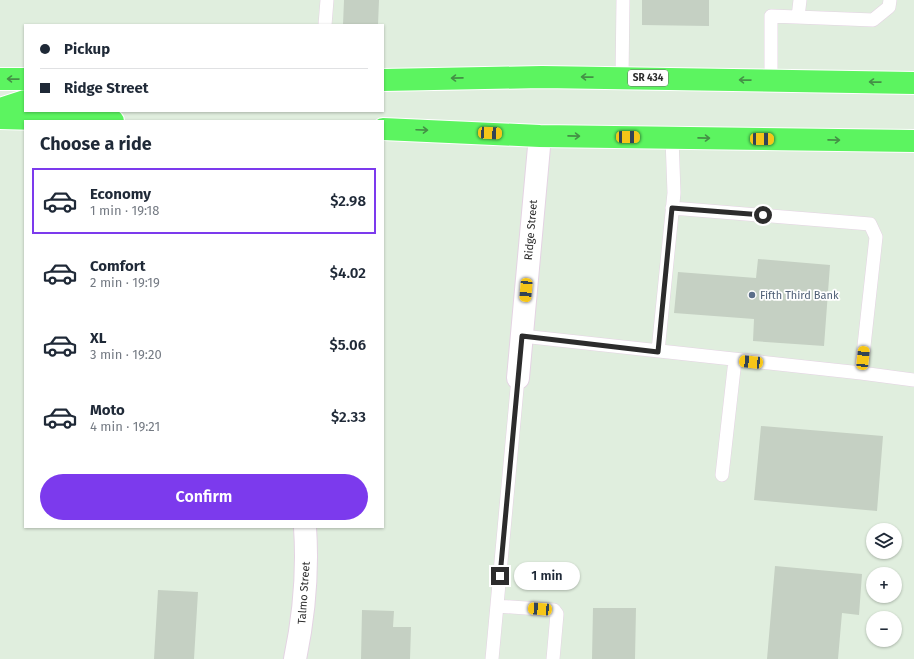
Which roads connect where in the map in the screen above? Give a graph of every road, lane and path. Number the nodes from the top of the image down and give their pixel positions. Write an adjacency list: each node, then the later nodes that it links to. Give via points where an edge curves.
1 (327, 0): 6 (lane)
2 (622, 0): 8 (lane)
3 (800, 0): 5 (lane)
4 (890, 0): 5 (lane, via 889,7 873,20)
5 (798, 17): 11 (lane, via 771,16)
6 (325, 24)
7 (0, 78): 9 (main road, one-way to 7)
8 (622, 78): 10 (main road, SR 434, one-way to 10); 11 (main road, SR 434, one-way to 8)
9 (24, 79)
10 (384, 80)
11 (771, 81): 12 (main road, SR 434, one-way to 11)
12 (914, 83)
13 (24, 101): 14 (main road)
14 (0, 109)
15 (0, 118): 16 (main road)
16 (75, 120)
17 (384, 129): 18 (main road, one-way to 18)
18 (540, 136): 19 (main road, one-way to 19); 22 (street, Ridge Street)
19 (672, 138): 20 (main road, one-way to 20); 21 (lane)
20 (914, 141)
21 (672, 208): 23 (lane); 25 (lane, via 870,224 876,237)
22 (522, 336): 23 (lane); 26 (street, Ridge Street)
23 (658, 352): 24 (lane)
24 (735, 360): 25 (lane); 28 (lane)
25 (861, 373): 27 (lane)
26 (518, 378): 30 (lane, Ridge Street)
27 (914, 380)
28 (722, 475)
29 (305, 528): 31 (street, Talmo Street, via 302,628)
30 (497, 606): 32 (lane, Ridge Street); 33 (lane, via 554,610 557,614)
31 (295, 659)
32 (492, 659)
33 (553, 659)

